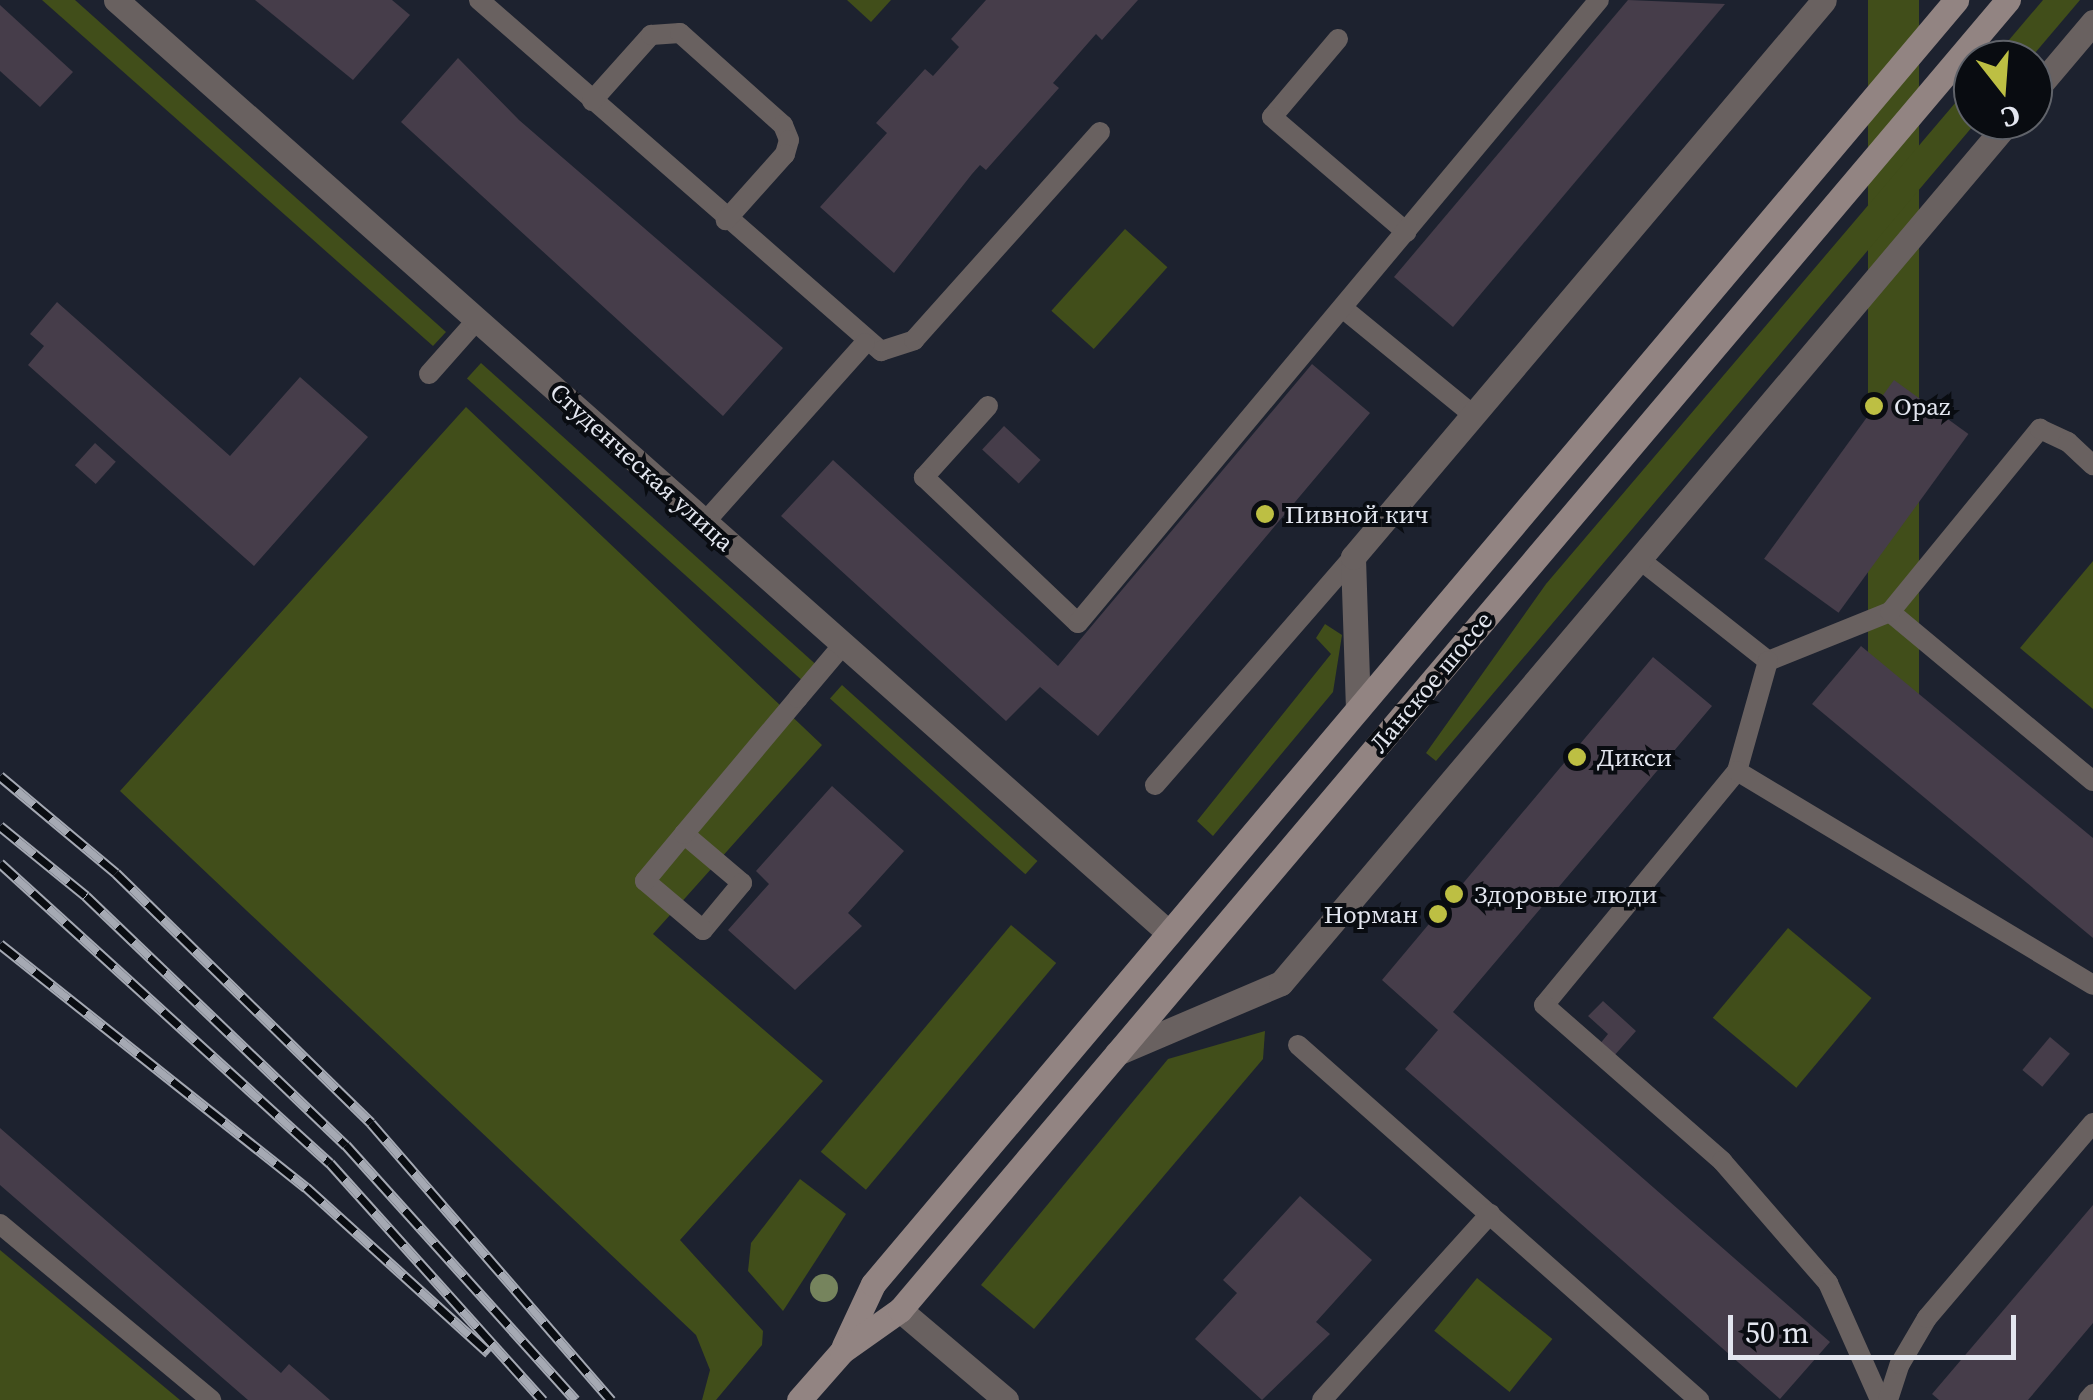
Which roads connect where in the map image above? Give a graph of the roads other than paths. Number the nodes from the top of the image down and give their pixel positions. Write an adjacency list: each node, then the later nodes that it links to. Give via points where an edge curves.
1 (116, 0): 16 (street, Студенческая улица)
2 (479, 0): 10 (lane)
3 (1599, 0): 14 (lane)
4 (1824, 0): 20 (street)
5 (1956, 0): 28 (main road, Ланское шоссе)
6 (2008, 0): 36 (main road, Ланское шоссе)
7 (2093, 22): 9 (street)
8 (1338, 38): 14 (lane, via 1272,118)
9 (2053, 69)
10 (592, 101): 13 (lane); 13 (lane, via 651,35 666,29 680,33 784,125 785,154)
11 (1100, 132): 17 (lane, via 914,340 899,350)
12 (1993, 140): 24 (street)
13 (726, 220): 17 (lane)
14 (1406, 232): 15 (lane)
15 (1344, 310): 19 (lane, via 1078,623 924,477); 20 (lane)
16 (477, 320): 18 (lane); 22 (street, Студенческая улица)
17 (865, 343): 22 (lane)
18 (429, 374)
19 (988, 406)
20 (1472, 414): 23 (street)
21 (2093, 465): 25 (lane, via 2040,428)
22 (705, 522): 26 (street, Студенческая улица)
23 (1352, 556): 28 (street); 31 (lane)
24 (1638, 559): 27 (lane); 36 (street, via 1281,983)
25 (1890, 612): 27 (lane); 30 (lane)
26 (842, 646): 32 (lane); 33 (street, Студенческая улица)
27 (1768, 661): 29 (lane)
28 (1358, 709): 33 (main road, Ланское шоссе)
29 (1736, 771): 34 (lane); 48 (lane, via 1544,1005 1722,1161 1828,1283)
30 (2093, 781)
31 (1155, 785)
32 (684, 834): 32 (lane, via 644,881 703,930 742,883)
33 (1169, 933): 41 (main road, Ланское шоссе, via 873,1284)
34 (2093, 985)
35 (1298, 1045): 38 (lane)
36 (1117, 1053): 40 (main road, Ланское шоссе)
37 (2093, 1123): 49 (lane, via 1927,1318)
38 (1490, 1214): 46 (lane); 47 (lane)
39 (0, 1224): 43 (lane)
40 (900, 1310): 41 (main road, Ланское шоссе); 45 (street)
41 (842, 1351): 44 (main road, Ланское шоссе)
42 (2093, 1394): 50 (lane)
43 (211, 1400)
44 (798, 1400)
45 (1006, 1400)
46 (1322, 1400)
47 (1699, 1400)
48 (1880, 1400)
49 (1888, 1400)
50 (2088, 1400)

